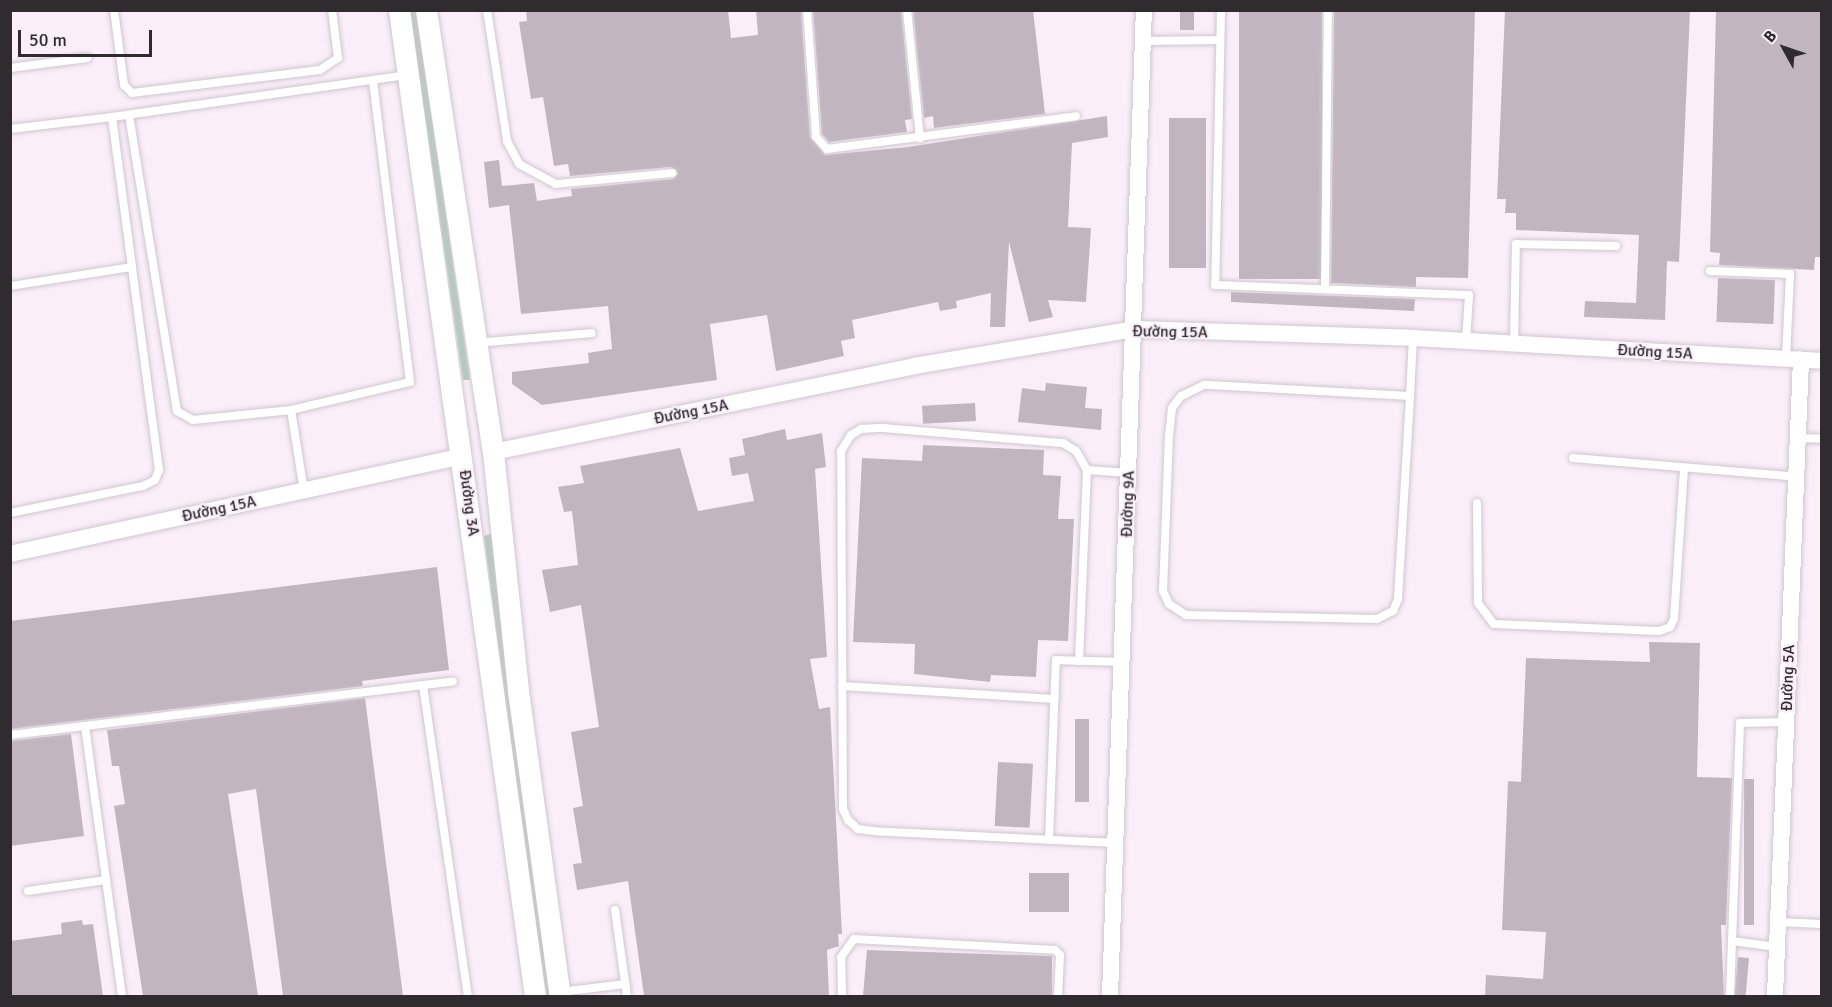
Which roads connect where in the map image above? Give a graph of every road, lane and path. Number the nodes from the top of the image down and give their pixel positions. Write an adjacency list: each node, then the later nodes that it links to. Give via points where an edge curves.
1 (114, 10): 2 (lane, via 124,85 132,93 320,70 338,58)
2 (332, 10)
3 (399, 10): 15 (street, Đường 3A)
4 (426, 10): 32 (street, Đường 3A)
5 (487, 10): 22 (lane, via 507,141 519,164 556,184)
6 (807, 10): 21 (lane, via 816,137 820,146 826,149)
7 (907, 10): 21 (lane)
8 (1144, 10): 12 (street, Đường 9A)
9 (1221, 10): 11 (lane)
10 (1328, 10): 27 (lane)
11 (1220, 40): 12 (lane); 27 (lane, via 1215,285)
12 (1143, 41): 28 (street, Đường 9A)
13 (87, 58): 14 (lane)
14 (10, 68)
15 (408, 75): 16 (lane); 41 (street, Đường 3A)
16 (373, 81): 17 (lane); 37 (lane, via 410,382)
17 (129, 115): 19 (lane); 37 (lane, via 177,411 193,420)
18 (1076, 116): 21 (lane)
19 (112, 117): 20 (lane); 24 (lane)
20 (10, 129)
21 (920, 138)
22 (672, 173)
23 (1616, 246): 33 (lane, via 1516,244)
24 (132, 267): 26 (lane); 49 (lane, via 159,470 155,480 143,486)
25 (1710, 271): 34 (lane, via 1790,274)
26 (10, 286)
27 (1325, 289): 31 (lane, via 1469,295)
28 (1134, 329): 30 (street, Đường 15A); 40 (street, Đường 15A, via 914,366); 45 (street, Đường 9A)
29 (592, 333): 32 (lane)
30 (1413, 338): 31 (street, Đường 15A); 36 (lane)
31 (1466, 341): 33 (street, Đường 15A)
32 (474, 343): 40 (street, Đường 3A)
33 (1514, 344): 34 (street, Đường 15A)
34 (1794, 360): 35 (street, Đường 15A); 38 (street, Đường 5A)
35 (1821, 361)
36 (1410, 396): 36 (lane, via 1204,386 1181,396 1172,408 1168,455 1163,591 1169,604 1186,615 1377,619 1393,611 1398,599)
37 (291, 410): 47 (lane)
38 (1798, 438): 39 (lane); 46 (street, Đường 5A)
39 (1821, 439)
40 (493, 453): 41 (street); 70 (street, Đường 3A, via 519,698)
41 (463, 456): 47 (street, Đường 15A); 73 (street, Đường 3A)
42 (1573, 458): 43 (lane)
43 (1684, 468): 46 (lane); 48 (lane, via 1674,619 1670,627 1659,631 1494,624 1478,603)
44 (1087, 470): 45 (lane); 51 (lane); 55 (lane, via 1076,451 1063,443 873,427 851,435 841,452)
45 (1129, 473): 52 (street, Đường 9A)
46 (1797, 477): 57 (street, Đường 5A)
47 (304, 491): 50 (street, Đường 15A)
48 (1477, 503)
49 (10, 513)
50 (10, 554)
51 (1079, 661): 52 (lane); 56 (lane, via 1056,660)
52 (1123, 662): 61 (street, Đường 9A)
53 (453, 681): 54 (lane)
54 (423, 685): 58 (lane); 72 (lane)
55 (842, 686): 56 (lane); 60 (lane, via 843,808 851,824 874,831)
56 (1055, 699): 60 (lane)
57 (1786, 722): 65 (street, Đường 5A); 67 (lane, via 1740,723)
58 (85, 726): 59 (lane); 62 (lane)
59 (10, 735)
60 (1049, 840): 61 (lane)
61 (1116, 843): 77 (street, Đường 9A)
62 (106, 880): 63 (lane); 71 (lane)
63 (28, 891)
64 (615, 910): 69 (lane)
65 (1778, 922): 66 (lane); 68 (street, Đường 5A)
66 (1821, 924)
67 (1732, 941): 68 (lane); 78 (lane)
68 (1777, 947): 79 (street, Đường 5A)
69 (626, 984): 70 (lane); 74 (lane)
70 (559, 994)
71 (122, 996)
72 (468, 996)
73 (535, 996)
74 (627, 996)
75 (842, 996): 76 (lane, via 841,957 854,939 1055,950 1060,955)
76 (1058, 996)
77 (1110, 996)
78 (1730, 996)
79 (1775, 996)

